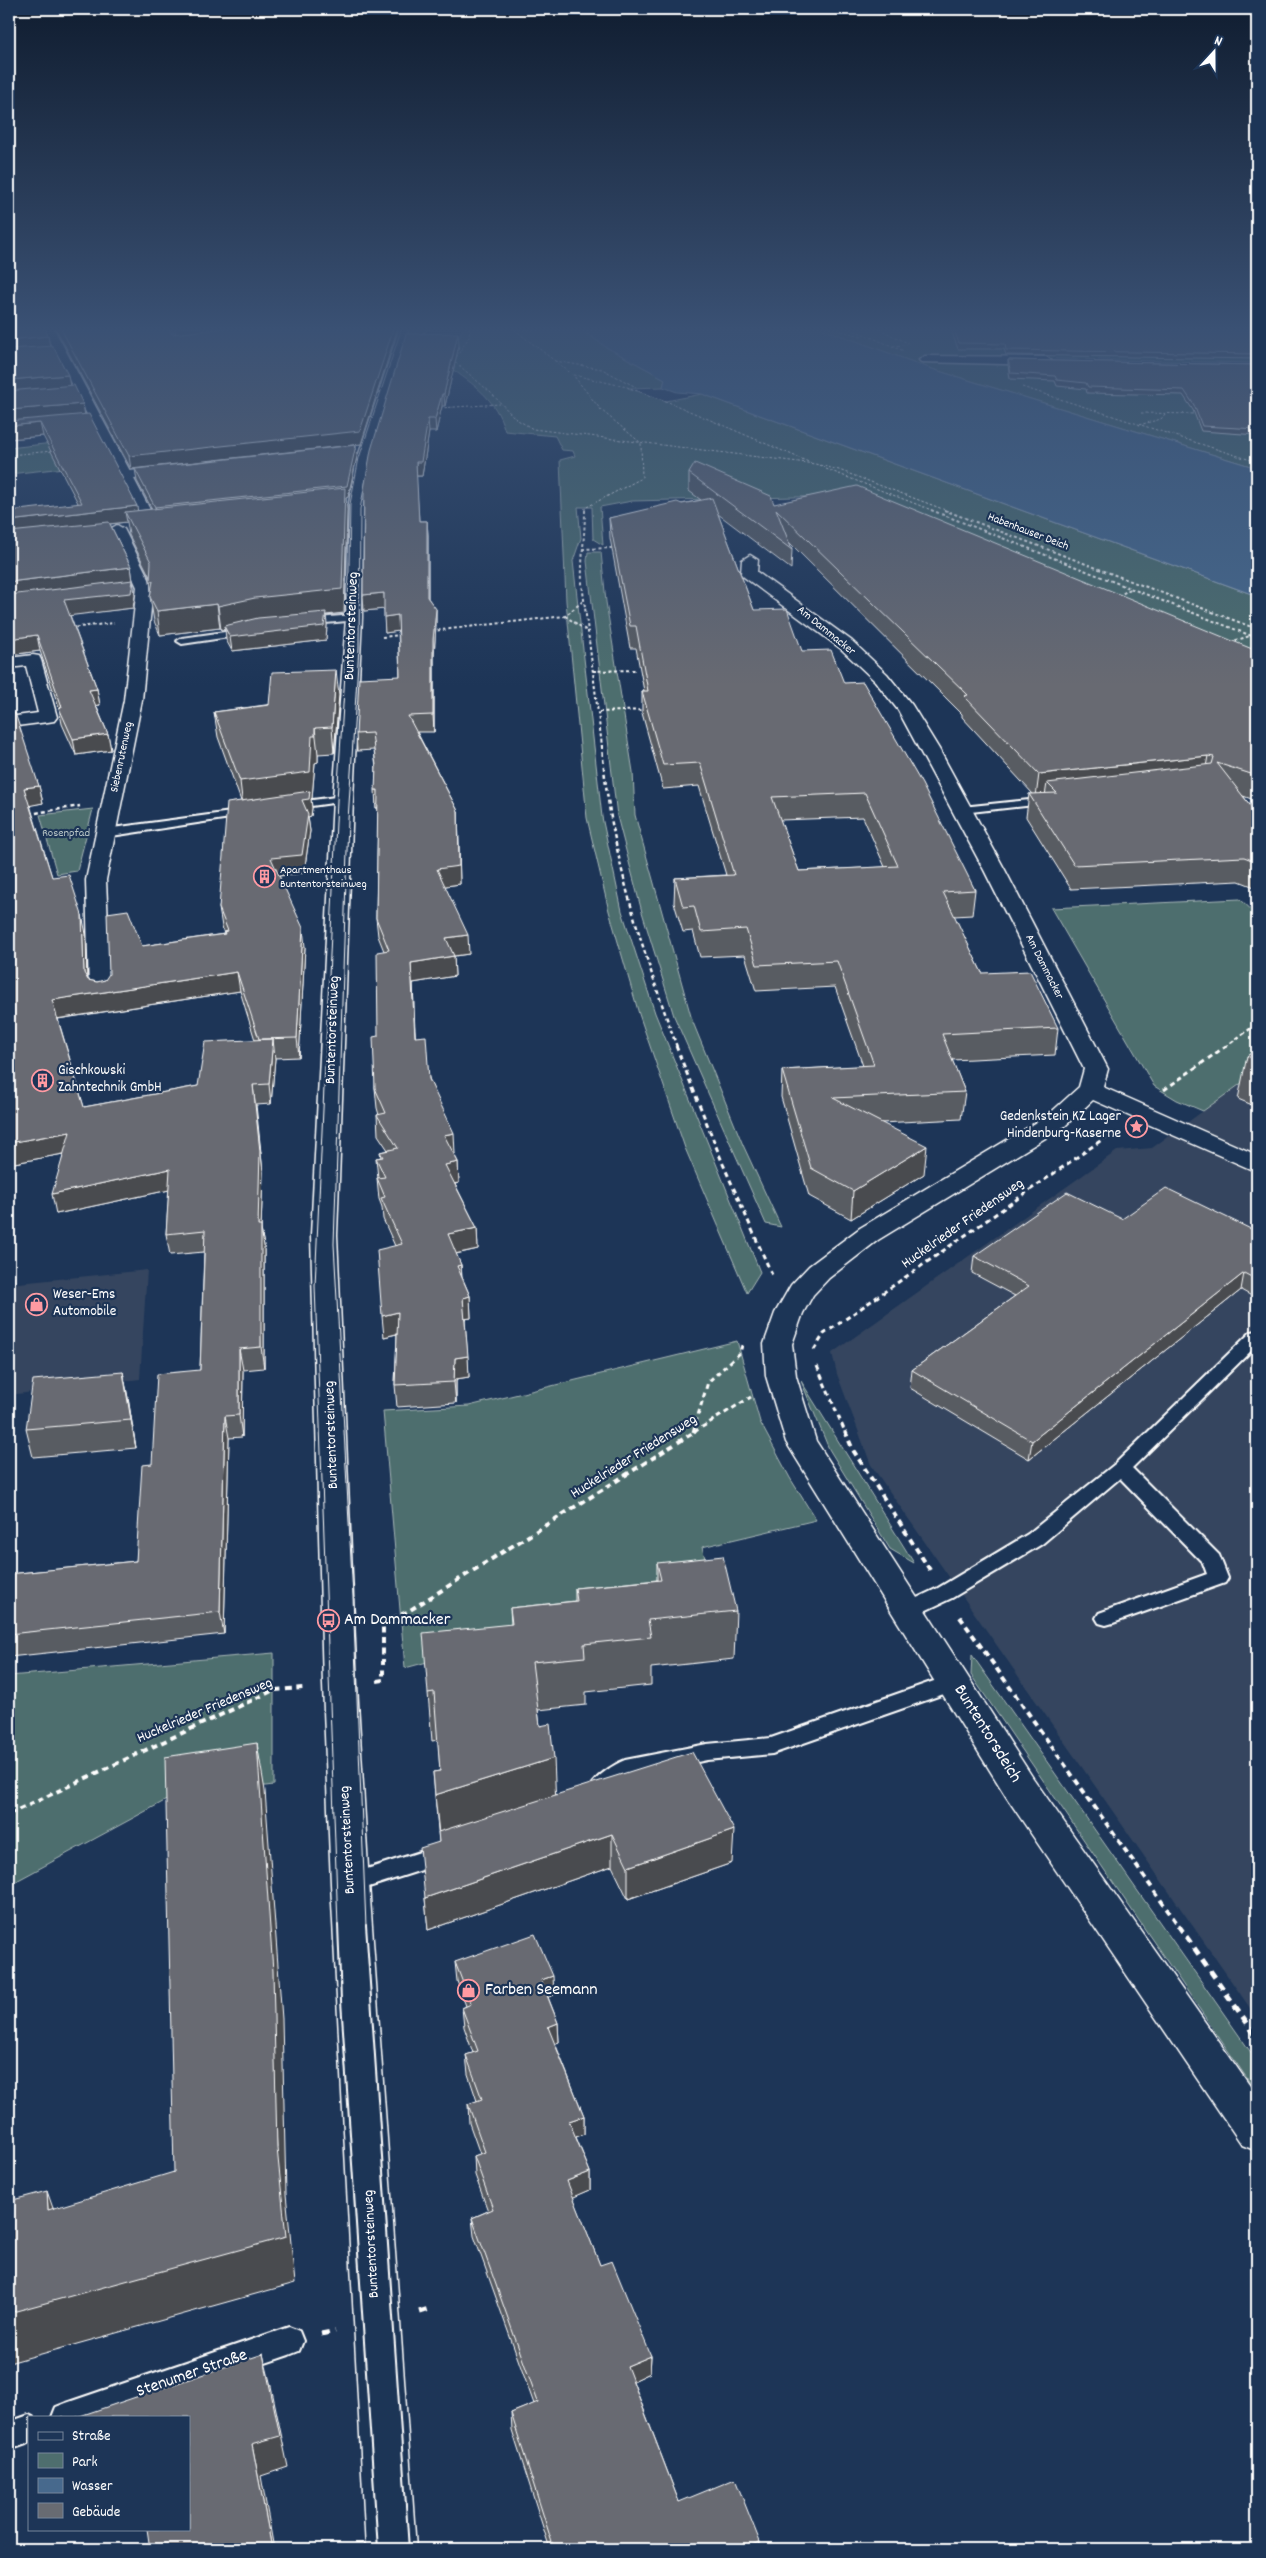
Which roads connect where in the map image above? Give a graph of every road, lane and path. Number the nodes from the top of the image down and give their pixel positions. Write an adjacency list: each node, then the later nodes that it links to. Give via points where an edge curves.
1 (105, 446): 8 (path)
2 (109, 446): 12 (street)
3 (361, 446): 33 (street, Buntentorsteinweg, via 348,504)
4 (641, 446): 21 (path, via 642,478 585,508)
5 (669, 446): 10 (path, Habenhauser Deich)
6 (773, 446): 10 (path)
7 (1207, 446): 9 (path)
8 (9, 455)
9 (1257, 462)
10 (815, 464): 13 (path, Habenhauser Deich, via 840,470); 14 (path)
11 (184, 469): 12 (street)
12 (125, 476): 17 (street)
13 (952, 512): 14 (path); 34 (path, Habenhauser Deich)
14 (944, 515): 15 (path); 24 (path)
15 (940, 521)
16 (166, 523): 17 (street)
17 (151, 525): 18 (street)
18 (116, 529): 19 (street); 23 (street)
19 (101, 530)
20 (620, 548): 21 (path)
21 (582, 549): 26 (path)
22 (741, 556): 53 (street, Am Dammacker, via 749,574 852,649 897,696)
23 (145, 587): 25 (street); 29 (street, Siebenrutenweg)
24 (1132, 588): 27 (path, via 1123,591); 38 (path)
25 (126, 589)
26 (583, 601): 28 (path); 35 (path)
27 (1115, 601)
28 (565, 616): 35 (path); 36 (path)
29 (141, 620): 32 (path); 50 (street, Siebenrutenweg, via 133,700)
30 (291, 623): 33 (lane)
31 (258, 627): 40 (lane)
32 (65, 629)
33 (353, 629): 37 (path); 48 (street, Buntentorsteinweg)
34 (1257, 629)
35 (587, 631): 44 (path)
36 (423, 632)
37 (404, 634)
38 (1251, 636): 39 (path); 41 (path)
39 (1257, 638)
40 (182, 641)
41 (1224, 643)
42 (9, 662): 47 (street, via 33,660 48,717)
43 (635, 670): 44 (path)
44 (593, 671): 46 (path)
45 (647, 710): 46 (path)
46 (598, 712): 61 (path, via 609,817 632,912 665,1016 739,1202)
47 (9, 722)
48 (343, 799): 51 (lane); 72 (street, Buntentorsteinweg, via 324,1235)
49 (1057, 800): 53 (lane)
50 (113, 802): 54 (path); 55 (street, Siebenrutenweg)
51 (281, 808)
52 (262, 810): 55 (lane)
53 (962, 810): 58 (street, Am Dammacker, via 1096,1069)
54 (27, 814)
55 (105, 833): 56 (street, Siebenrutenweg, via 96,880)
56 (100, 992)
57 (1257, 1024): 59 (path, Huckelrieder Friedensweg, via 1162,1092)
58 (1090, 1090): 59 (street); 61 (street, via 1056,1121 869,1234 819,1272 801,1291)
59 (1142, 1111): 60 (street); 64 (path, Huckelrieder Friedensweg, via 824,1334)
60 (1257, 1164)
61 (789, 1313): 64 (path); 65 (street, Buntentorsdeich, via 778,1344)
62 (1257, 1336): 67 (lane)
63 (745, 1337): 66 (path, via 740,1353 708,1382)
64 (812, 1353): 65 (path, Huckelrieder Friedensweg); 68 (path, via 853,1450)
65 (780, 1376): 66 (path, Huckelrieder Friedensweg); 69 (street, Buntentorsdeich, via 801,1442)
66 (693, 1433): 72 (path, Huckelrieder Friedensweg, via 407,1612 383,1622 383,1680)
67 (1121, 1468): 68 (lane, via 1035,1539); 70 (lane, via 1212,1560 1218,1578)
68 (945, 1593): 69 (lane); 77 (path)
69 (909, 1610): 71 (street, Buntentorsdeich)
70 (1106, 1618)
71 (954, 1682): 73 (lane, via 772,1746 707,1752 625,1769); 78 (street, Buntentorsdeich, via 1020,1788)
72 (340, 1685): 74 (path, Huckelrieder Friedensweg, via 274,1690); 76 (street, Buntentorsteinweg)
73 (582, 1804)
74 (9, 1814)
75 (458, 1849): 76 (lane)
76 (350, 1884): 83 (street, Buntentorsteinweg)
77 (1257, 2037)
78 (1257, 2131)
79 (289, 2341): 80 (lane, Stenumer Straße)
80 (69, 2416)
81 (28, 2429): 82 (lane)
82 (9, 2436)
83 (391, 2549)

